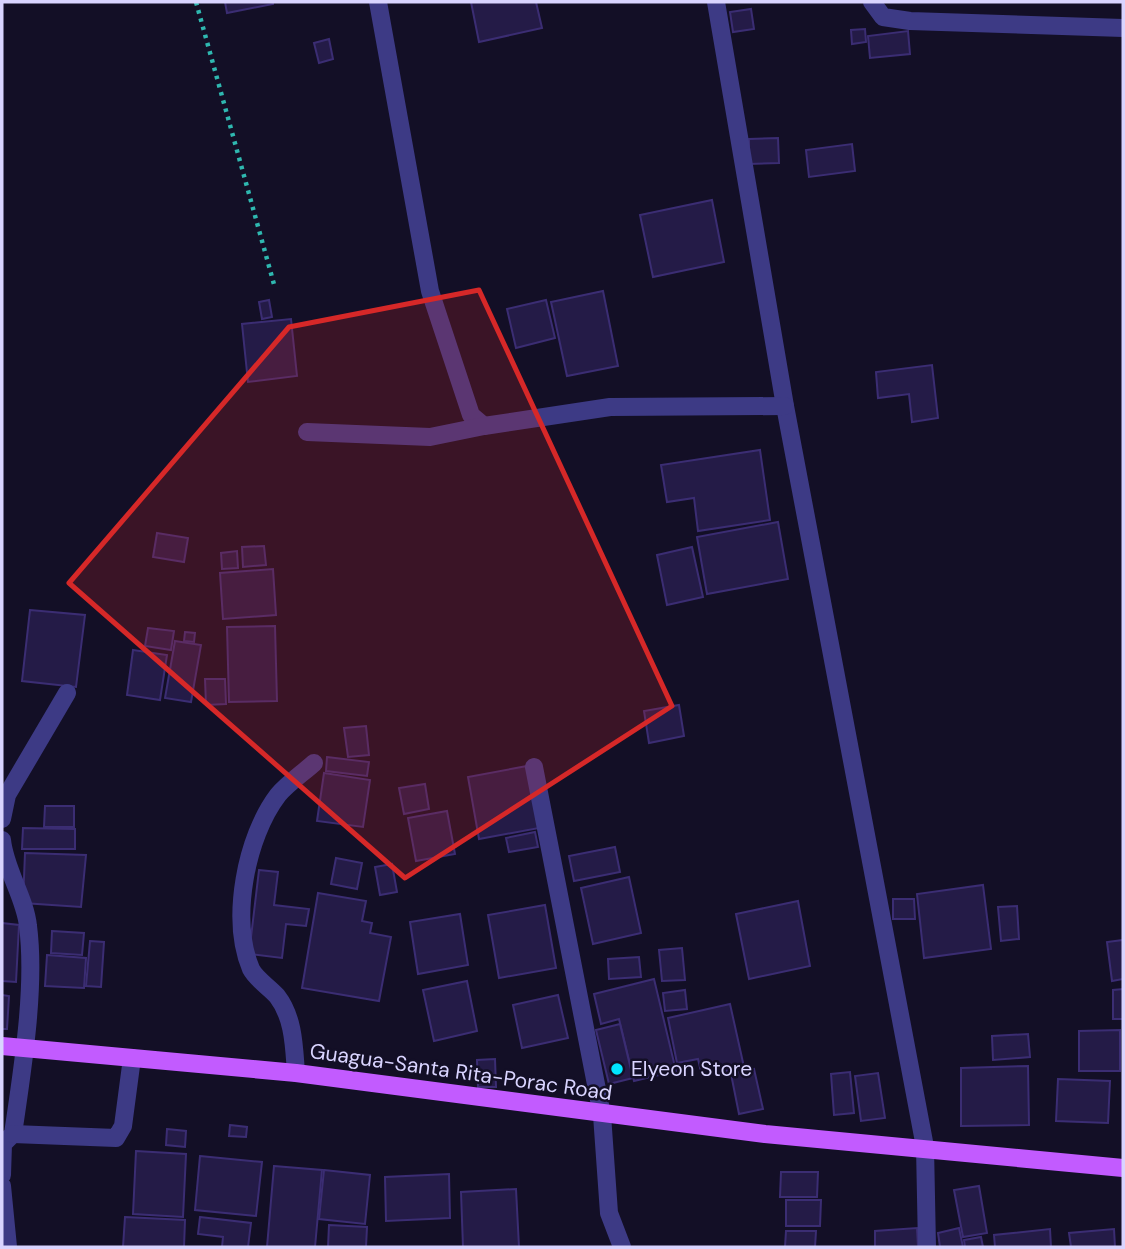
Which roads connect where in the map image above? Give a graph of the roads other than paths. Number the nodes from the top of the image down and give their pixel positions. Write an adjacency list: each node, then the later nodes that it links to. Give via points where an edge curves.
1 (377, 2): 6 (street, via 430,291 471,415)
2 (716, 2): 5 (street)
3 (872, 2): 4 (street, via 883,17 910,21)
4 (1123, 28)
5 (785, 406): 6 (street, via 610,407); 19 (street)
6 (484, 426): 7 (street, via 430,437)
7 (307, 432)
8 (66, 693): 11 (street, via 7,795)
9 (314, 763): 16 (street, via 279,795 255,835 243,907 242,937 252,971 278,997 287,1015)
10 (534, 767): 17 (street)
11 (2, 819)
12 (2, 840): 14 (street, via 3,855 28,923)
13 (2, 1046): 14 (main road, Guagua-Santa Rita-Porac Road)
14 (25, 1048): 15 (main road, Guagua-Santa Rita-Porac Road); 18 (street)
15 (132, 1058): 16 (main road, Guagua-Santa Rita-Porac Road); 18 (street, via 123,1126 116,1138)
16 (296, 1073): 17 (main road, Guagua-Santa Rita-Porac Road)
17 (602, 1115): 19 (main road, Guagua-Santa Rita-Porac Road); 24 (street, via 608,1213)
18 (13, 1134): 21 (street, via 3,1144)
19 (925, 1147): 20 (main road, Guagua-Santa Rita-Porac Road); 25 (street)
20 (1123, 1168)
21 (2, 1175)
22 (2, 1186): 23 (street)
23 (8, 1247)
24 (622, 1247)
25 (927, 1247)

